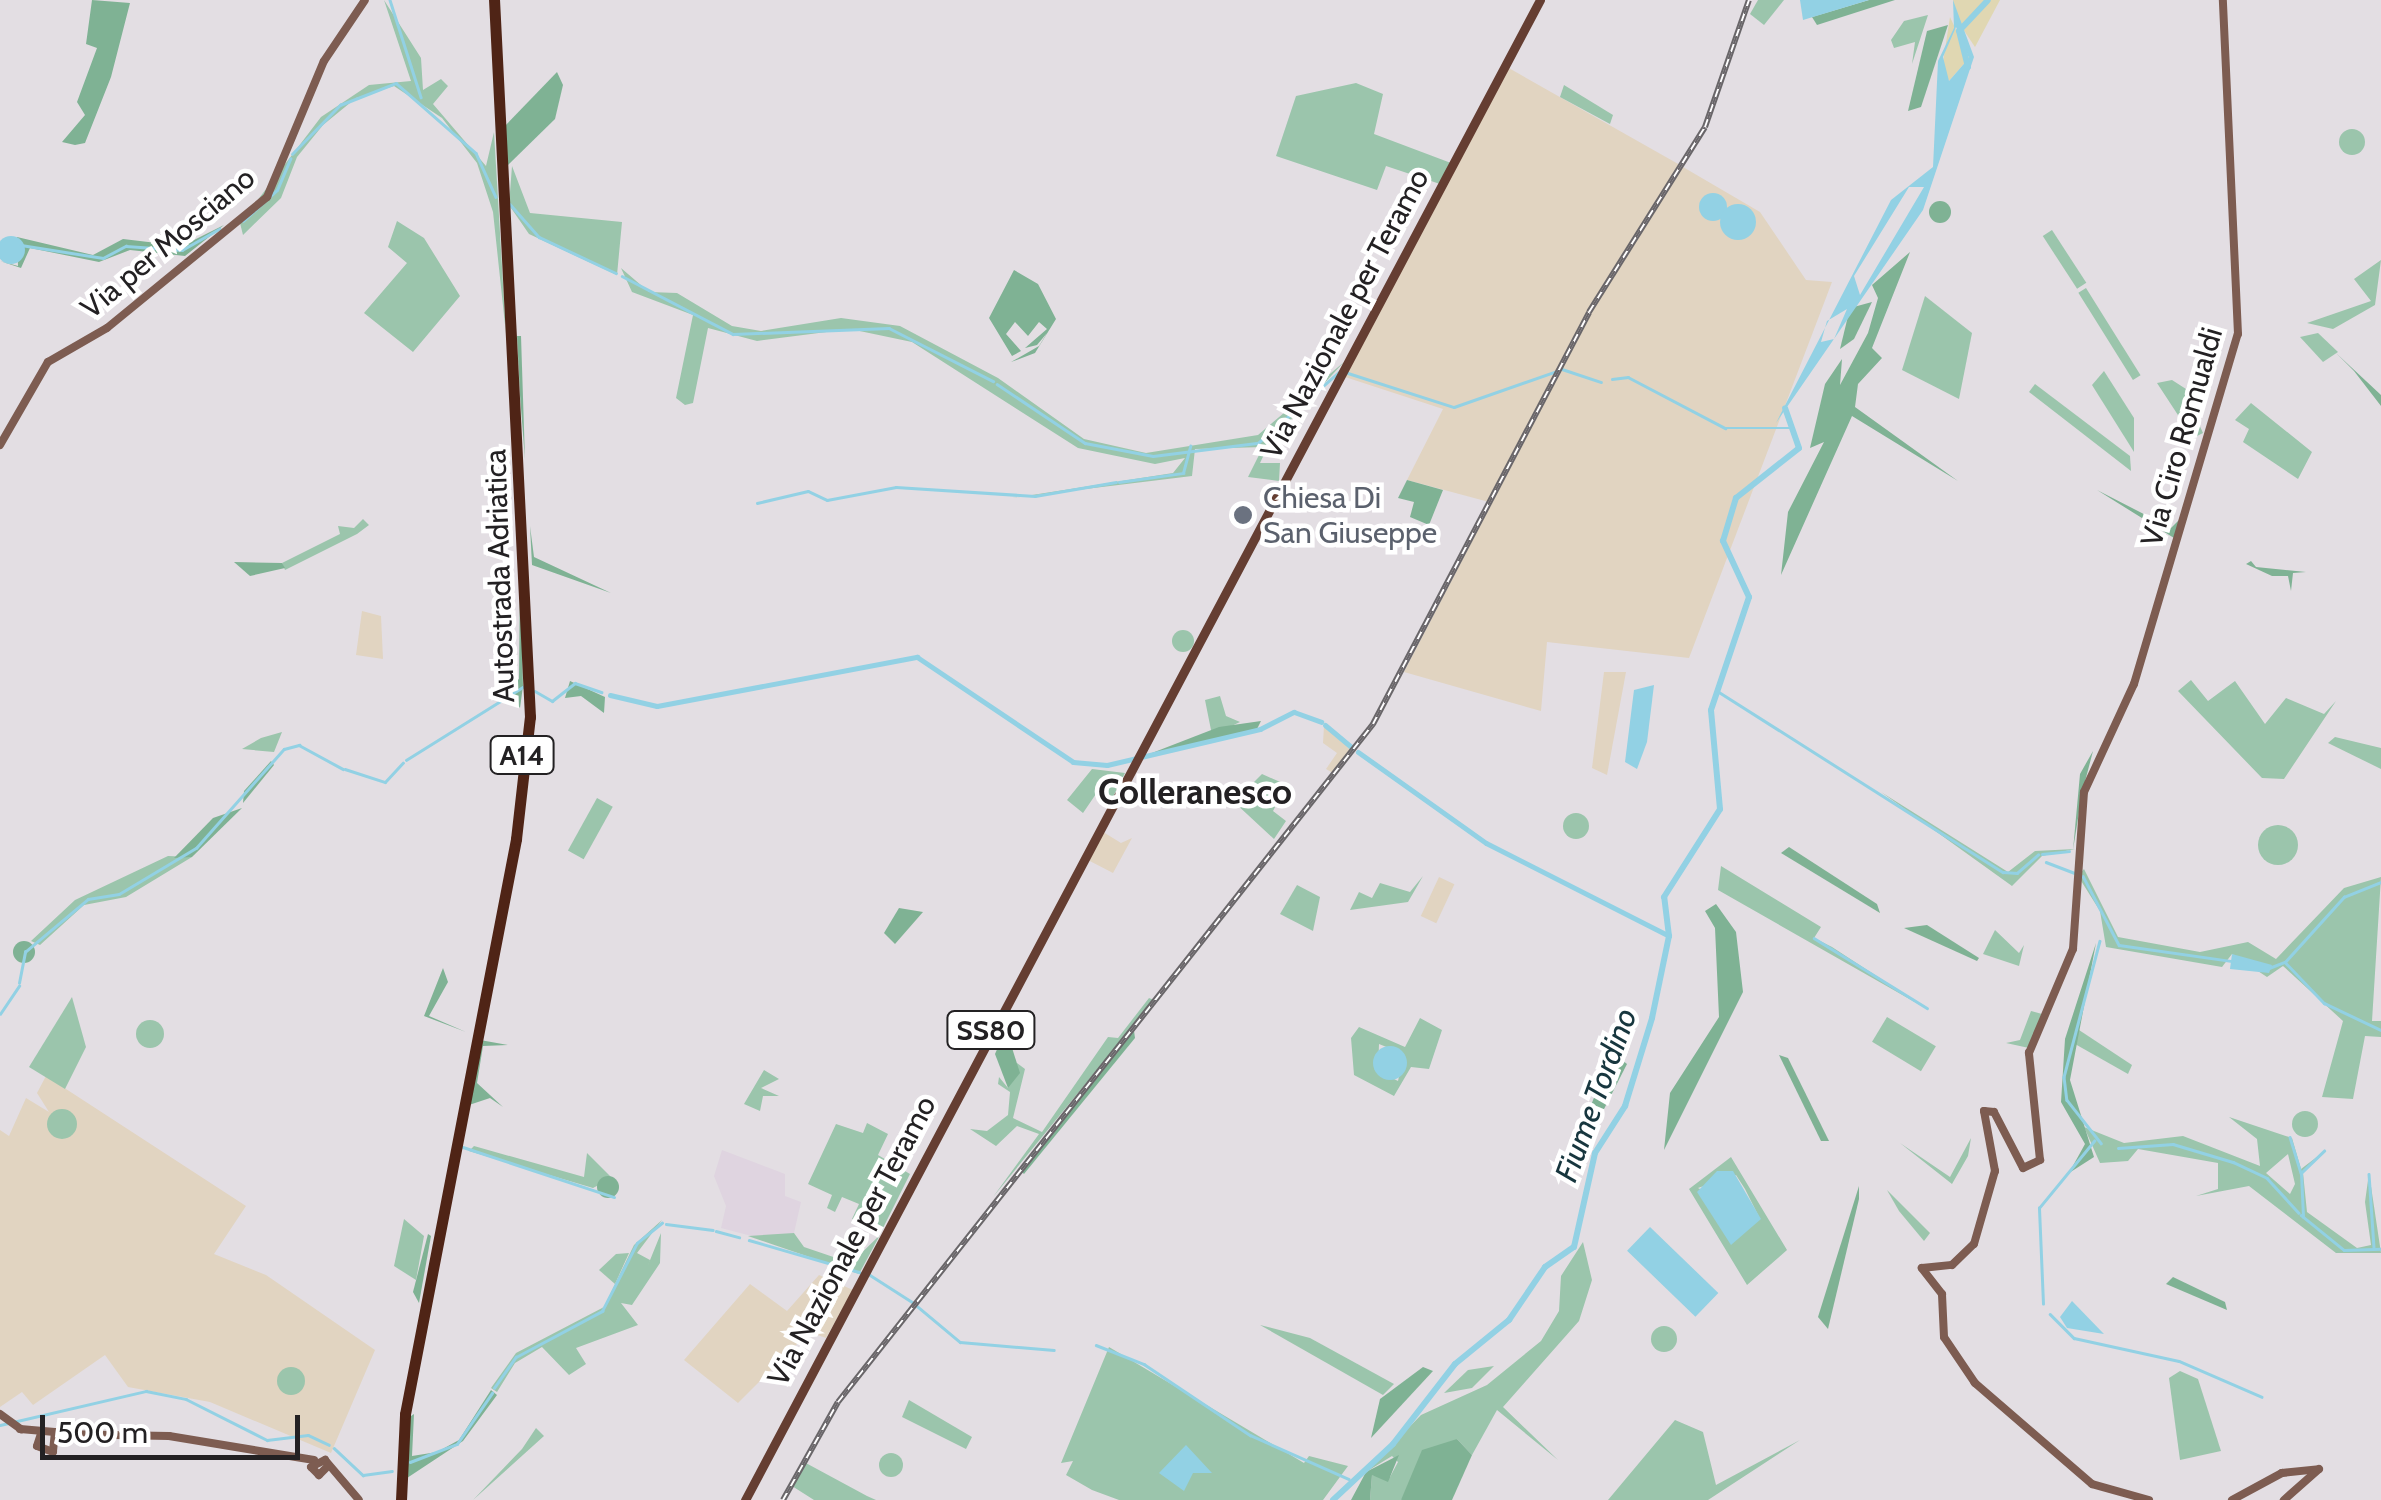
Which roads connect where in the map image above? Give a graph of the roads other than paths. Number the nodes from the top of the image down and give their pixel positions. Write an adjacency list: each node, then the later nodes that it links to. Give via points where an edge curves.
1 (366, 0): 5 (main road, Via per Mosciano, via 325,60 267,197 108,328 48,362)
2 (492, 0): 16 (highway, Autostrada Adriatica / A14, via 525,718 510,846 402,1406)
3 (1540, 0): 17 (main road, Via Nazionale per Teramo / SS80)
4 (2223, 0): 18 (main road, Via Ciro Romualdi, via 2238,334 2134,684 2084,792 2074,949 2029,1052 2040,1160 2024,1170 1994,1112 1984,1111 1995,1170 1974,1244 1952,1266 1927,1262 1922,1270 1938,1284 1944,1337 1975,1384 2092,1484)
5 (0, 445)
6 (1, 1415): 7 (main road)
7 (16, 1426): 8 (main road); 11 (main road)
8 (42, 1431): 9 (main road); 11 (main road)
9 (58, 1434): 10 (main road); 12 (main road)
10 (78, 1438): 12 (main road); 13 (main road, via 169,1436)
11 (36, 1443): 12 (main road, via 45,1453)
12 (59, 1447)
13 (313, 1464): 14 (main road); 14 (main road)
14 (326, 1470): 15 (main road)
15 (359, 1500)
16 (398, 1500)
17 (745, 1500)
18 (2149, 1500)
19 (2232, 1500): 20 (main road, via 2282,1473 2319,1469)
20 (2284, 1500)

